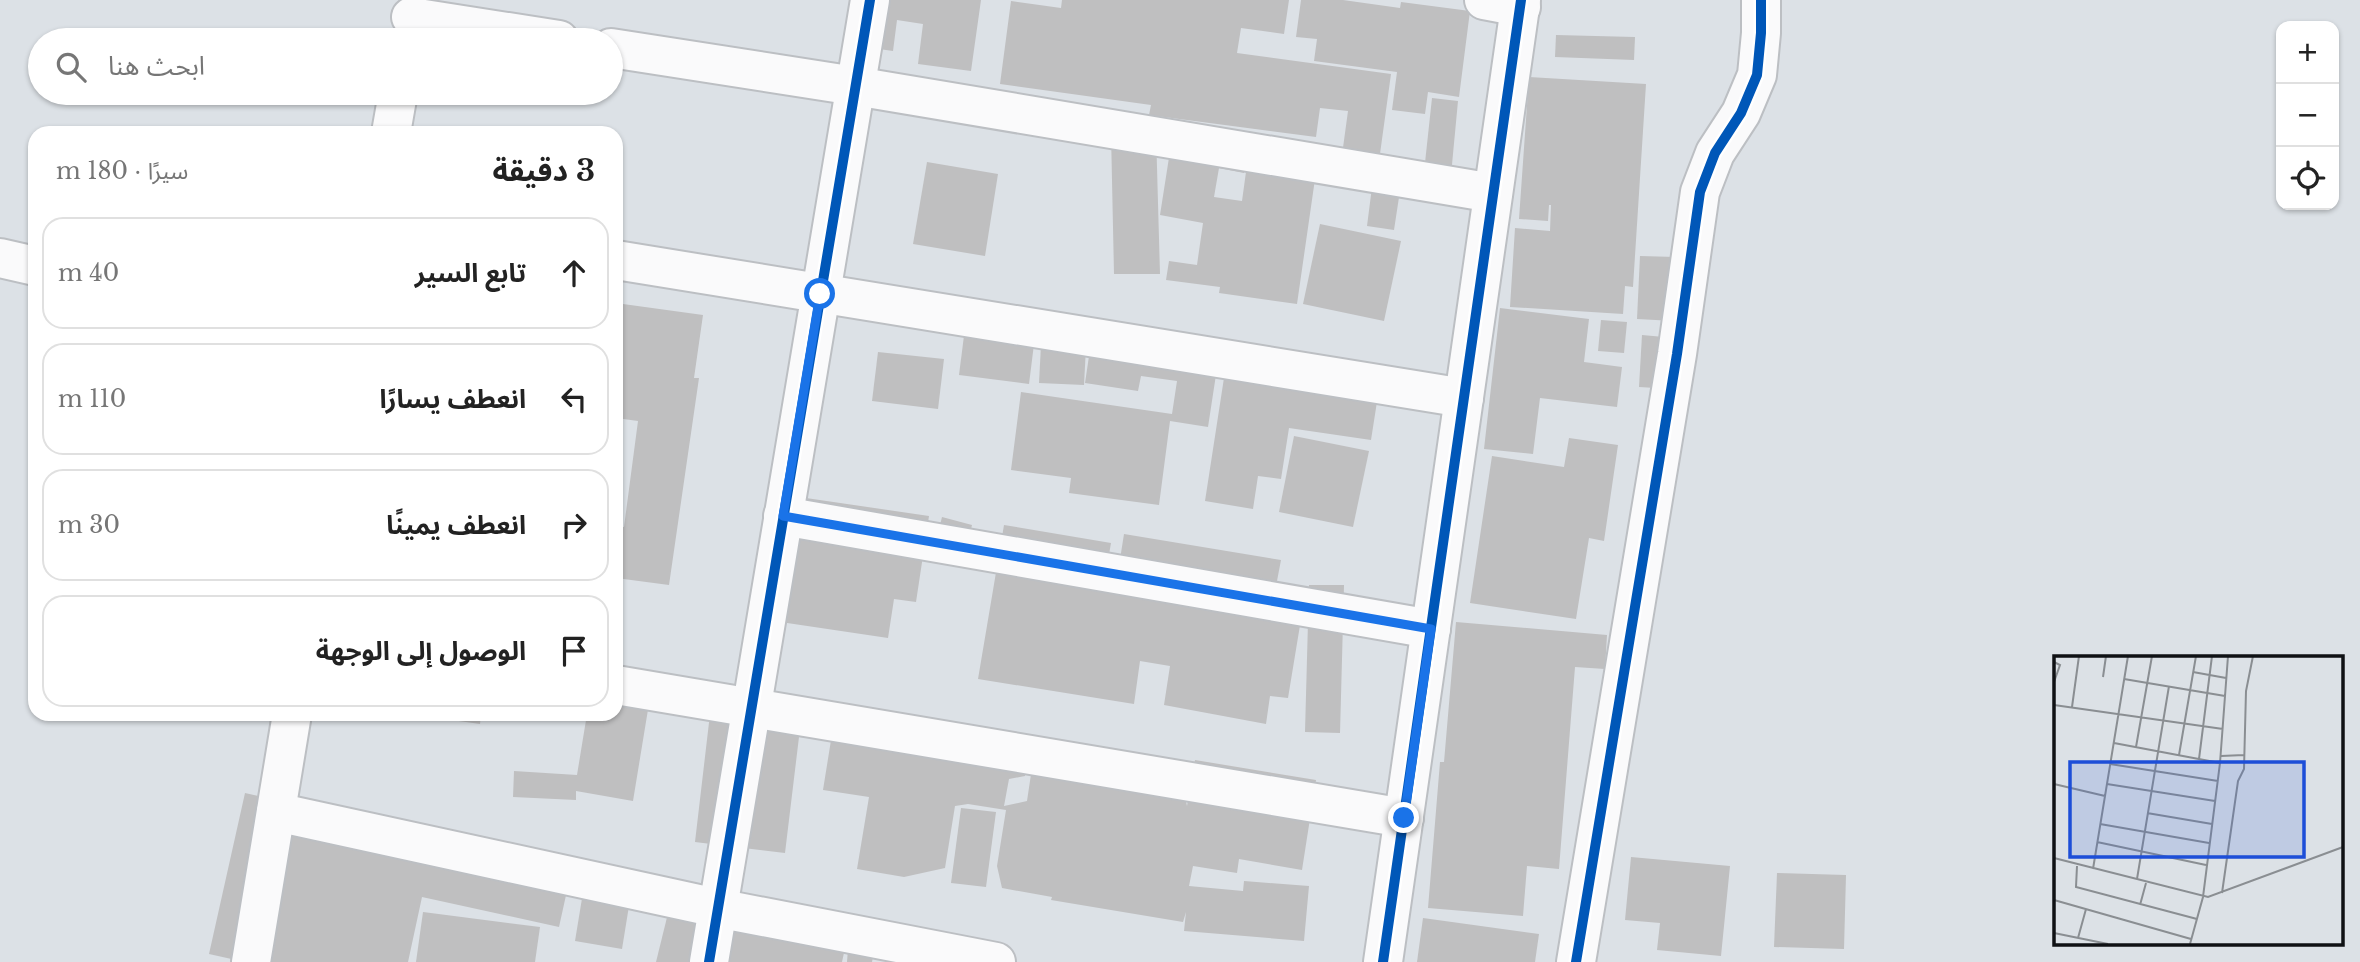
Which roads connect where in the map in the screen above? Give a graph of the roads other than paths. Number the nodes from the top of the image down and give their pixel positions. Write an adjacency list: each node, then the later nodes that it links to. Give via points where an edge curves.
1 (870, 0): 7 (street)
2 (1760, 0): 28 (street, via 1757,75 1741,113 1715,153 1700,192)
3 (1509, 2): 10 (street)
4 (411, 19): 5 (street)
5 (474, 28)
6 (623, 50): 7 (street)
7 (855, 86): 10 (street); 14 (street)
8 (396, 105): 9 (street)
9 (392, 126)
10 (1493, 193): 15 (street)
11 (0, 258): 13 (street)
12 (623, 261): 14 (street)
13 (28, 264)
14 (820, 294): 15 (street); 16 (street)
15 (1464, 398): 17 (street)
16 (783, 516): 17 (street); 19 (street)
17 (1431, 629): 22 (street)
18 (623, 686): 19 (street)
19 (751, 709): 22 (street); 23 (street)
20 (291, 721): 21 (street)
21 (276, 811): 23 (street); 24 (street)
22 (1404, 818): 27 (street)
23 (717, 908): 25 (street); 26 (street)
24 (251, 962)
25 (709, 962)
26 (996, 962)
27 (1383, 962)
28 (1576, 962)

